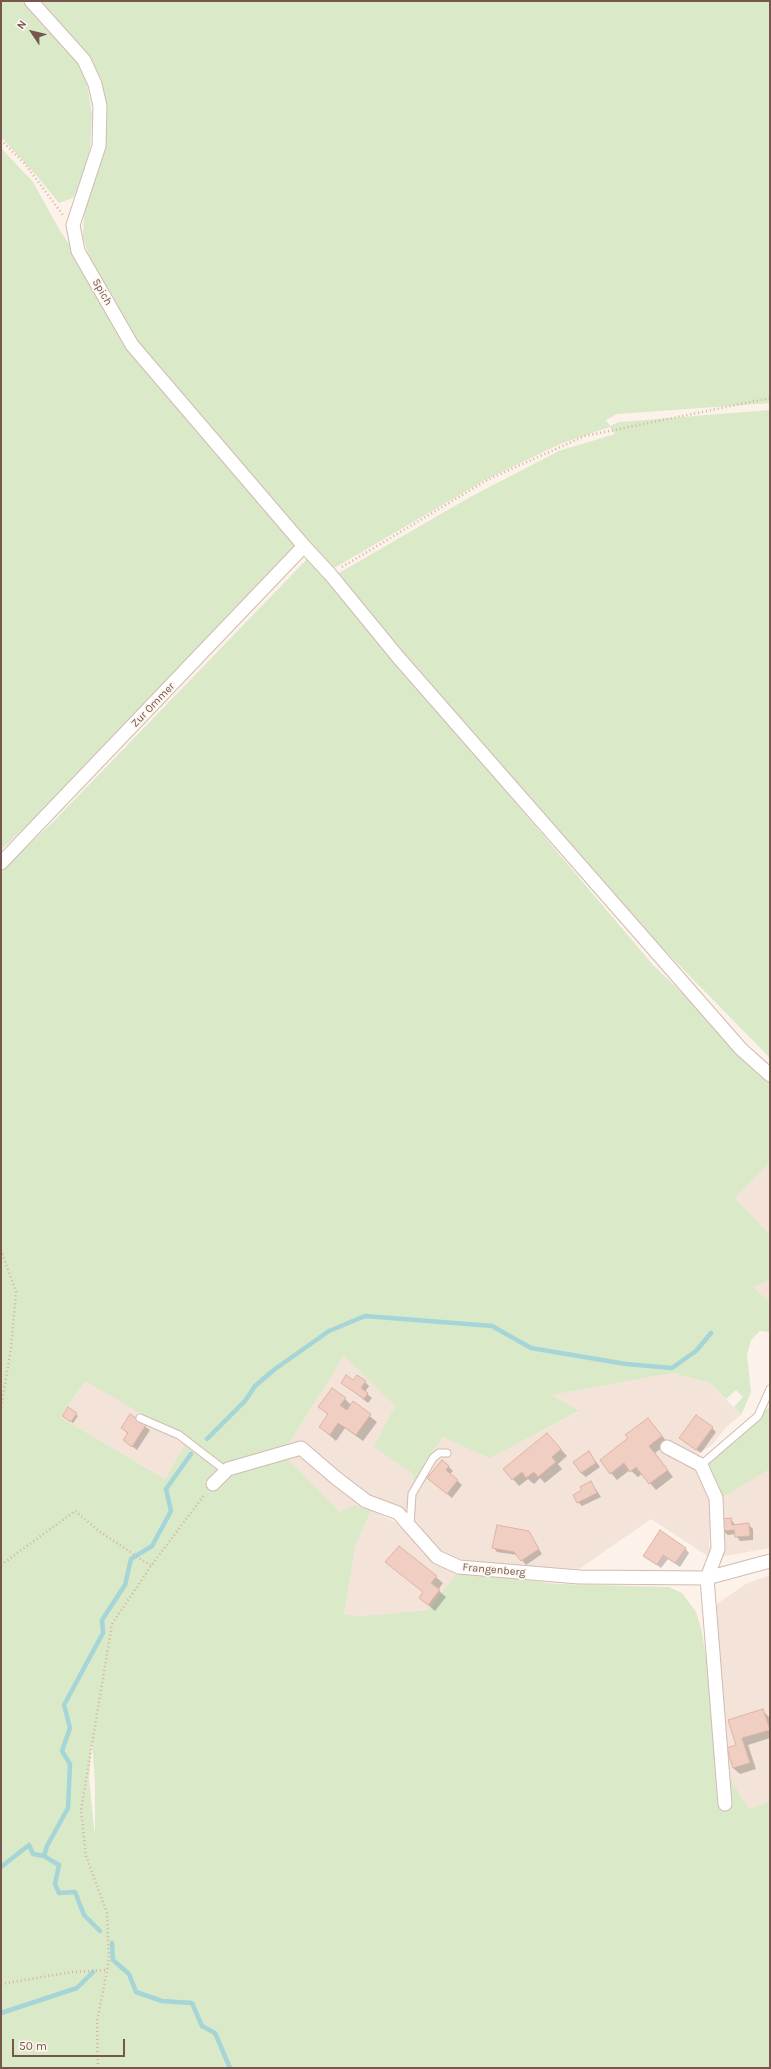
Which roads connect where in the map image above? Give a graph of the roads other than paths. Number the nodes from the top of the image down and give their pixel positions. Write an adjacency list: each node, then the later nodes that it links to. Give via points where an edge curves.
1 (30, 1): 2 (street, Spich, via 84,60 95,84 100,106 99,146 73,225 78,251 132,345)
2 (304, 546): 3 (street, Zur Ommer); 4 (street, Spich, via 741,1049)
3 (1, 863)
4 (770, 1075)
5 (770, 1389): 9 (lane, via 758,1416)
6 (140, 1418): 10 (lane, via 179,1435)
7 (667, 1447): 9 (street)
8 (447, 1453): 12 (lane, via 439,1453 433,1458 412,1494)
9 (701, 1465): 14 (street, via 716,1498 718,1549)
10 (226, 1471): 11 (street, Frangenberg); 12 (street, Frangenberg, via 301,1448 366,1501 398,1512)
11 (213, 1484)
12 (410, 1526): 14 (street, Frangenberg, via 437,1557 459,1567 579,1577)
13 (770, 1560): 14 (street, Frangenberg)
14 (707, 1578): 15 (street)
15 (726, 1804)

